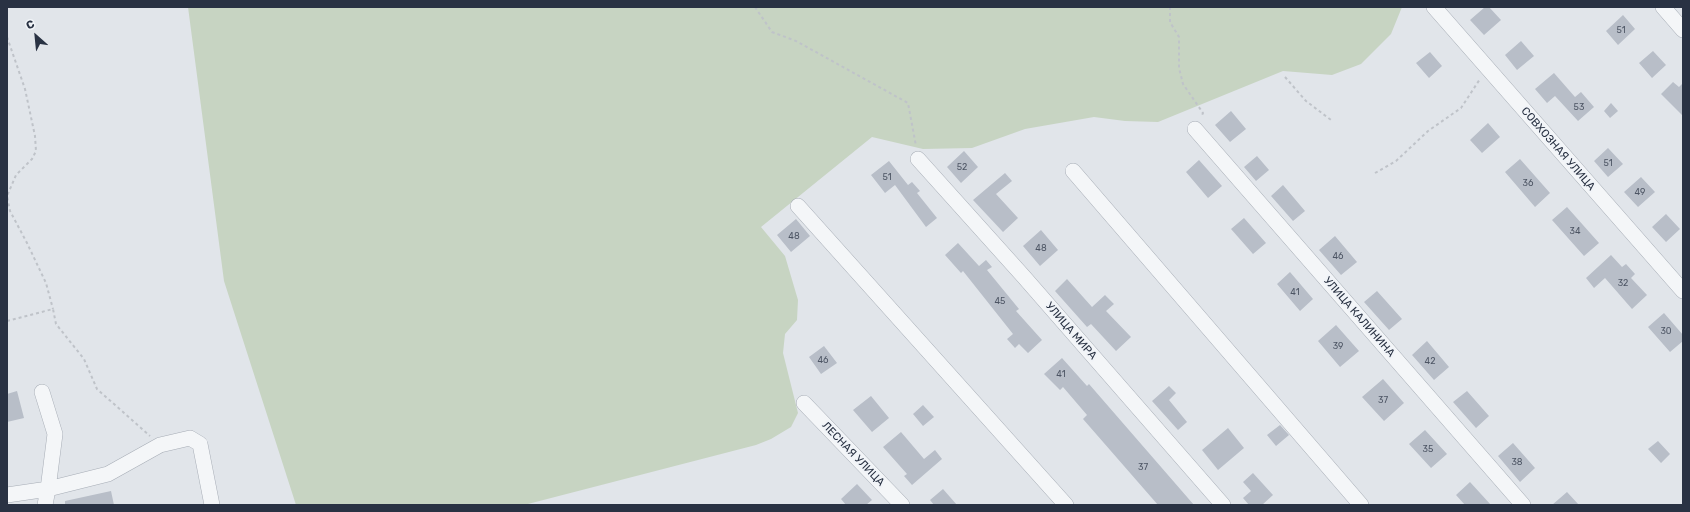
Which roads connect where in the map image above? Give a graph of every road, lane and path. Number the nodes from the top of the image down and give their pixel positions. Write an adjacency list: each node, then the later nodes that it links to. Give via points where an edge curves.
1 (755, 7): 11 (path, via 772,32 796,41 908,103)
2 (1170, 7): 10 (path, via 1170,22 1179,37 1179,68 1183,84 1202,113)
3 (1434, 7): 7 (street, СОВХОЗНАЯ УЛИЦА)
4 (1663, 7): 5 (street)
5 (1683, 30)
6 (7, 37): 16 (path, via 25,90 36,151 32,159 16,175 7,196 10,211 46,284)
7 (1487, 68): 13 (path, via 1461,108 1428,131 1396,161); 15 (street, СОВХОЗНАЯ УЛИЦА)
8 (1285, 77): 9 (path, via 1306,101)
9 (1331, 120)
10 (1195, 129): 29 (street, УЛИЦА КАЛИНИНА)
11 (918, 159): 27 (street, УЛИЦА МИРА)
12 (1073, 171): 28 (street)
13 (1375, 173)
14 (798, 206): 26 (street)
15 (1683, 291)
16 (53, 309): 17 (path); 20 (path, via 56,324 84,359 97,389)
17 (7, 321)
18 (42, 392): 21 (street, via 55,434)
19 (804, 404): 25 (street, ЛЕСНАЯ УЛИЦА)
20 (160, 445): 21 (street, via 108,474); 24 (street, via 190,438 200,444)
21 (48, 488): 22 (street); 23 (street)
22 (7, 495)
23 (45, 505)
24 (212, 505)
25 (902, 505)
26 (1066, 505)
27 (1223, 505)
28 (1361, 505)
29 (1523, 505)

